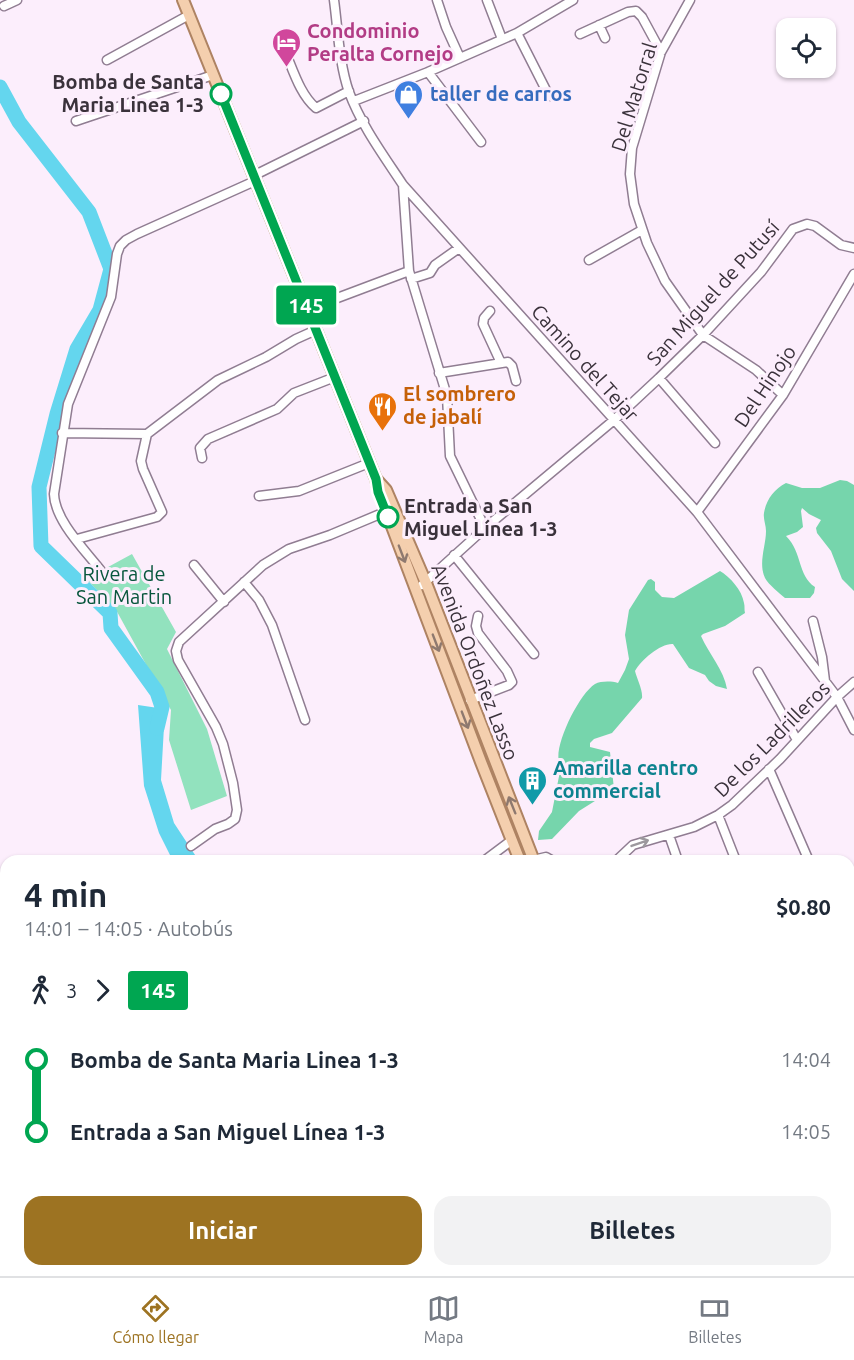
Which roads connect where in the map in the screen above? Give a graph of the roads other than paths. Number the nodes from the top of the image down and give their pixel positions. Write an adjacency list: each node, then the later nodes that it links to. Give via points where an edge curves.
1 (17, 0): 8 (street)
2 (183, 0): 9 (main road, Avenida Ordoñez Lasso)
3 (334, 0): 21 (street, Camino del Tejar)
4 (436, 0): 17 (street)
5 (487, 0): 14 (street)
6 (573, 0): 11 (street)
7 (690, 0): 16 (street, Del Matorral)
8 (4, 6)
9 (189, 15): 18 (street); 20 (main road, Avenida Ordoñez Lasso)
10 (599, 25): 12 (street); 13 (street); 16 (street, via 636,11)
11 (517, 33): 14 (street); 22 (street)
12 (580, 34)
13 (605, 38)
14 (502, 39): 17 (street)
15 (283, 47): 21 (street, via 310,104 316,108)
16 (661, 52): 29 (street, Del Matorral, via 632,148 630,174)
17 (460, 58): 19 (street)
18 (107, 60)
19 (428, 72): 23 (street); 26 (street)
20 (213, 75): 24 (street); 27 (main road, Avenida Ordoñez Lasso)
21 (349, 91): 23 (street, Camino del Tejar)
22 (549, 96)
23 (354, 101): 25 (street, Camino del Tejar)
24 (76, 121)
25 (364, 121): 27 (street); 28 (street, Camino del Tejar)
26 (481, 142)
27 (254, 179): 35 (main road, Avenida Ordoñez Lasso); 46 (street, via 137,234 120,246 111,297 68,404)
28 (402, 185): 30 (street, Camino del Tejar); 34 (street)
29 (642, 230): 32 (street); 38 (street, Del Matorral, via 665,280)
30 (459, 248): 34 (street, via 430,273); 45 (street, Camino del Tejar)
31 (854, 248): 38 (street, San Miguel de Putusí, via 841,245 815,226 807,224 793,229 761,272)
32 (589, 261)
33 (854, 274): 44 (street, Del Hinojo)
34 (410, 275): 35 (street); 40 (street)
35 (308, 309): 37 (main road, Avenida Ordoñez Lasso)
36 (490, 311): 39 (street, via 483,324)
37 (316, 330): 41 (main road, Avenida Ordoñez Lasso); 47 (street, via 218,380)
38 (703, 335): 42 (street, San Miguel de Putusí); 44 (street, via 756,370)
39 (501, 363): 40 (street); 43 (street, via 510,363)
40 (439, 373): 54 (street, via 447,396 450,456)
41 (335, 377): 49 (street, via 294,393 277,409 208,439 200,448); 50 (main road, Avenida Ordoñez Lasso)
42 (658, 378): 45 (street, San Miguel de Putusí); 48 (street)
43 (516, 381)
44 (783, 395): 53 (street, Del Hinojo)
45 (614, 420): 53 (street, Camino del Tejar); 54 (street, San Miguel de Putusí)
46 (62, 433): 47 (street); 55 (street, via 54,498 61,518)
47 (147, 434): 55 (street, via 141,461 162,512)
48 (715, 443)
49 (202, 458)
50 (369, 463): 51 (street, via 299,491); 52 (main road, Avenida Ordoñez Lasso)
51 (259, 496)
52 (390, 510): 59 (street, via 290,549); 60 (main road, Avenida Ordoñez Lasso); 61 (main road, Avenida Ordoñez Lasso, one-way to 61)
53 (697, 512): 67 (street, Camino del Tejar)
54 (485, 528): 56 (street, San Miguel de Putusí)
55 (77, 539): 58 (street)
56 (454, 555): 60 (street, San Miguel de Putusí); 65 (street)
57 (194, 565): 62 (street)
58 (102, 572)
59 (244, 582): 62 (street); 71 (street, via 272,625)
60 (426, 583): 61 (street, San Miguel de Putusí); 70 (main road, Avenida Ordoñez Lasso)
61 (415, 589): 77 (main road, Avenida Ordoñez Lasso, one-way to 77)
62 (224, 602): 78 (street, via 179,642 176,651 223,744 237,810 235,819)
63 (477, 616): 70 (street, via 478,633 512,682)
64 (813, 621): 67 (street)
65 (534, 654)
66 (758, 672): 73 (street)
67 (825, 681): 69 (street, Camino del Tejar)
68 (854, 682): 69 (street, De los Ladrilleros)
69 (837, 697): 72 (street, Camino del Tejar); 73 (street, De los Ladrilleros)
70 (470, 700): 81 (main road, Avenida Ordoñez Lasso, one-way to 70)
71 (305, 720)
72 (854, 730)
73 (797, 740): 74 (street, De los Ladrilleros)
74 (769, 769): 75 (street, De los Ladrilleros); 85 (street)
75 (718, 815): 76 (street, De los Ladrilleros); 84 (street)
76 (669, 835): 82 (street, De los Ladrilleros, one-way to 76, via 633,845); 83 (street)
77 (512, 840): 79 (street); 80 (main road, Avenida Ordoñez Lasso)
78 (191, 846)
79 (492, 855)
80 (518, 855)
81 (531, 855)
82 (622, 855)
83 (676, 855)
84 (734, 855)
85 (806, 855)

